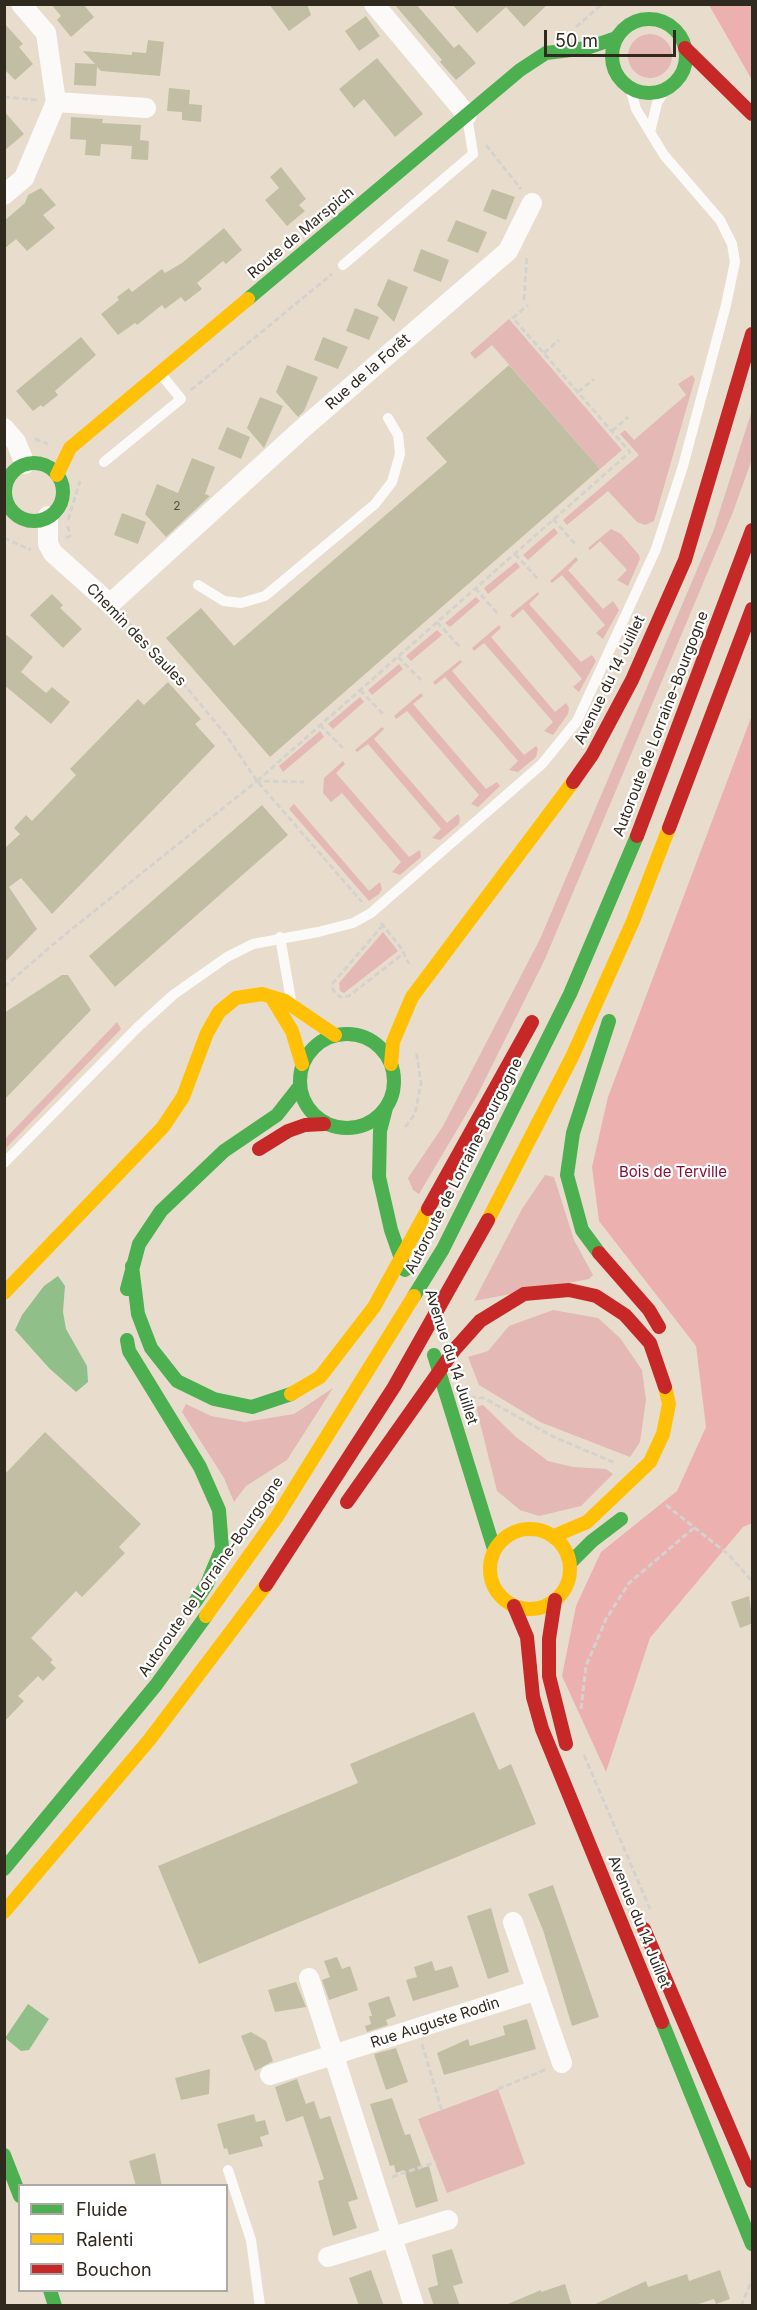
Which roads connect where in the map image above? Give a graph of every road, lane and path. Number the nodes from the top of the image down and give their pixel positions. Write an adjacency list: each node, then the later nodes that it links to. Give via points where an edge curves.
1 (21, 4): 15 (street, via 46,33)
2 (374, 4): 18 (street)
3 (641, 4): 5 (main road)
4 (661, 4): 6 (main road)
5 (636, 20): 6 (main road); 7 (main road)
6 (662, 22): 9 (main road, via 676,32)
7 (616, 38): 8 (main road, Route de Marspich); 10 (main road)
8 (587, 48): 10 (main road); 18 (main road, Route de Marspich, via 546,52)
9 (685, 48): 11 (main road, via 682,73); 12 (main road)
10 (612, 59): 13 (main road, via 620,80)
11 (670, 86): 12 (main road); 13 (main road, via 653,93); 19 (lane, via 657,103)
12 (724, 87): 17 (main road)
13 (630, 88): 19 (lane, via 636,109)
14 (4, 97): 15 (path)
15 (56, 102): 16 (street); 21 (street, via 24,178)
16 (146, 108)
17 (753, 114)
18 (467, 115): 23 (lane, via 473,154); 28 (main road, Route de Marspich)
19 (650, 132): 62 (lane, via 675,169 720,220 732,244 735,262 682,466 656,549 589,698 564,739 542,764)
20 (484, 142): 22 (path)
21 (4, 195)
22 (532, 203): 48 (street, Rue de la Forêt, via 508,251 302,429)
23 (343, 265): 31 (path)
24 (528, 305): 27 (path, via 513,318)
25 (753, 334): 72 (main road, Avenue du 14 Juillet, via 685,560 632,680 572,784)
26 (560, 340): 27 (path)
27 (544, 353): 30 (path)
28 (160, 373): 31 (lane); 38 (main road, Route de Marspich, via 70,448)
29 (594, 379): 30 (path)
30 (578, 392): 35 (path)
31 (181, 399): 36 (lane)
32 (628, 417): 35 (path)
33 (388, 418): 46 (lane, via 398,435 400,454 392,482 375,504 265,596 240,603 224,601)
34 (4, 428): 37 (street, via 16,442)
35 (612, 431): 41 (path, via 630,452)
36 (104, 462)
37 (25, 464): 38 (main road, via 43,464); 39 (main road, via 12,472 5,486)
38 (57, 475): 40 (main road, via 63,493)
39 (7, 509): 40 (main road, via 32,521)
40 (48, 516): 48 (street, Chemin des Saules, via 48,544 53,553)
41 (554, 519): 43 (path); 44 (path)
42 (753, 530): 61 (main road, Autoroute de Lorraine-Bourgogne)
43 (576, 545)
44 (514, 554): 45 (path); 47 (path)
45 (538, 579)
46 (198, 585)
47 (475, 588): 50 (path); 51 (path)
48 (110, 604): 59 (path, Chemin des Saules, via 162,657 226,735)
49 (753, 609): 63 (main road)
50 (498, 614)
51 (437, 622): 52 (path); 53 (path)
52 (460, 647)
53 (398, 657): 54 (path); 55 (path)
54 (421, 680)
55 (360, 690): 56 (path); 57 (path)
56 (383, 714)
57 (320, 725): 58 (path); 59 (path)
58 (343, 748)
59 (257, 781): 60 (path); 62 (path, Chemin des Saules); 70 (path)
60 (304, 782)
61 (634, 843): 66 (main road); 110 (main road, Autoroute de Lorraine-Bourgogne, via 570,994 443,1249 276,1518)
62 (371, 913): 64 (path, Chemin des Saules); 65 (lane, via 353,923)
63 (633, 921): 68 (main road); 109 (main road, via 572,1057 466,1263 337,1479)
64 (383, 925): 67 (path, Chemin des Saules); 69 (path, via 333,983 333,990 340,997 349,996)
65 (280, 937): 74 (lane); 87 (lane, via 227,957 173,995)
66 (574, 946)
67 (401, 948)
68 (637, 949)
69 (404, 953)
70 (4, 987)
71 (272, 997): 74 (main road); 79 (main road, via 292,1030); 92 (main road, via 262,994 236,998 219,1012 183,1097 163,1127)
72 (412, 997): 76 (main road, Avenue du 14 Juillet); 80 (main road, Avenue du 14 Juillet, via 393,1042)
73 (616, 1003): 93 (main road, via 576,1123 567,1175 582,1230 612,1271 649,1310)
74 (292, 1006): 78 (main road)
75 (538, 1011): 91 (main road, via 375,1307 320,1377 294,1393 252,1407 213,1399 177,1381 151,1348 144,1331)
76 (387, 1014)
77 (370, 1025): 78 (main road)
78 (341, 1034): 79 (main road, via 315,1046); 80 (main road, via 358,1035 378,1045)
79 (302, 1064): 81 (main road)
80 (391, 1064): 82 (main road, via 394,1087)
81 (299, 1087): 83 (main road, via 307,1108); 90 (main road, via 277,1115 224,1151)
82 (386, 1108): 83 (main road, via 369,1123 346,1129); 89 (main road, Avenue du 14 Juillet, via 380,1131)
83 (330, 1125): 84 (main road); 85 (main road, via 305,1125 288,1131)
84 (353, 1144)
85 (247, 1155)
86 (366, 1161): 89 (main road, Avenue du 14 Juillet)
87 (4, 1163)
88 (227, 1168): 90 (main road)
89 (379, 1177): 96 (main road, Avenue du 14 Juillet, via 391,1230)
90 (190, 1183): 91 (main road, via 161,1211 139,1244)
91 (132, 1266): 110 (main road, via 123,1308 129,1351 200,1467 219,1510 222,1548)
92 (4, 1293)
93 (665, 1336)
94 (463, 1393): 95 (path, via 474,1399 484,1398 552,1436)
95 (619, 1465)
96 (473, 1478): 98 (main road, Avenue du 14 Juillet); 103 (main road, Avenue du 14 Juillet, via 477,1504 489,1527)
97 (666, 1505): 101 (path)
98 (496, 1508)
99 (634, 1510): 104 (main road)
100 (339, 1515): 102 (main road, via 455,1349 480,1321 524,1294 569,1290 596,1296 625,1315 650,1343 669,1404 663,1434 650,1462 586,1521)
101 (695, 1527): 105 (path); 111 (path, via 629,1583 606,1619 586,1666)
102 (554, 1536): 103 (main road, via 516,1526); 104 (main road, via 567,1552)
103 (494, 1549): 107 (main road, via 489,1568 491,1579 501,1597)
104 (570, 1563): 106 (main road, via 565,1590)
105 (753, 1581)
106 (555, 1600): 107 (main road, via 536,1609); 112 (main road, via 549,1676)
107 (514, 1606): 133 (main road, Avenue du 14 Juillet, via 527,1637 533,1697 542,1729)
108 (222, 1664): 109 (main road)
109 (197, 1678): 114 (main road)
110 (156, 1685): 113 (main road, Autoroute de Lorraine-Bourgogne)
111 (581, 1711)
112 (570, 1755)
113 (4, 1869)
114 (4, 1912)
115 (639, 1918): 128 (main road, Avenue du 14 Juillet)
116 (513, 1922): 118 (street)
117 (309, 1978): 120 (street)
118 (537, 1990): 119 (street, Rue Auguste Rodin); 121 (street)
119 (418, 2028): 120 (street, Rue Auguste Rodin); 124 (path)
120 (333, 2055): 122 (street, Rue Auguste Rodin); 129 (street)
121 (562, 2063): 123 (path)
122 (270, 2075)
123 (498, 2089)
124 (442, 2111)
125 (4, 2155): 130 (main road)
126 (436, 2162): 129 (path)
127 (228, 2170): 136 (lane, via 251,2240)
128 (753, 2181)
129 (374, 2183): 132 (street)
130 (18, 2191)
131 (448, 2220): 132 (street)
132 (392, 2237): 134 (street); 137 (street)
133 (753, 2244)
134 (328, 2256)
135 (753, 2280): 138 (path)
136 (260, 2306)
137 (414, 2306)
138 (741, 2306)

